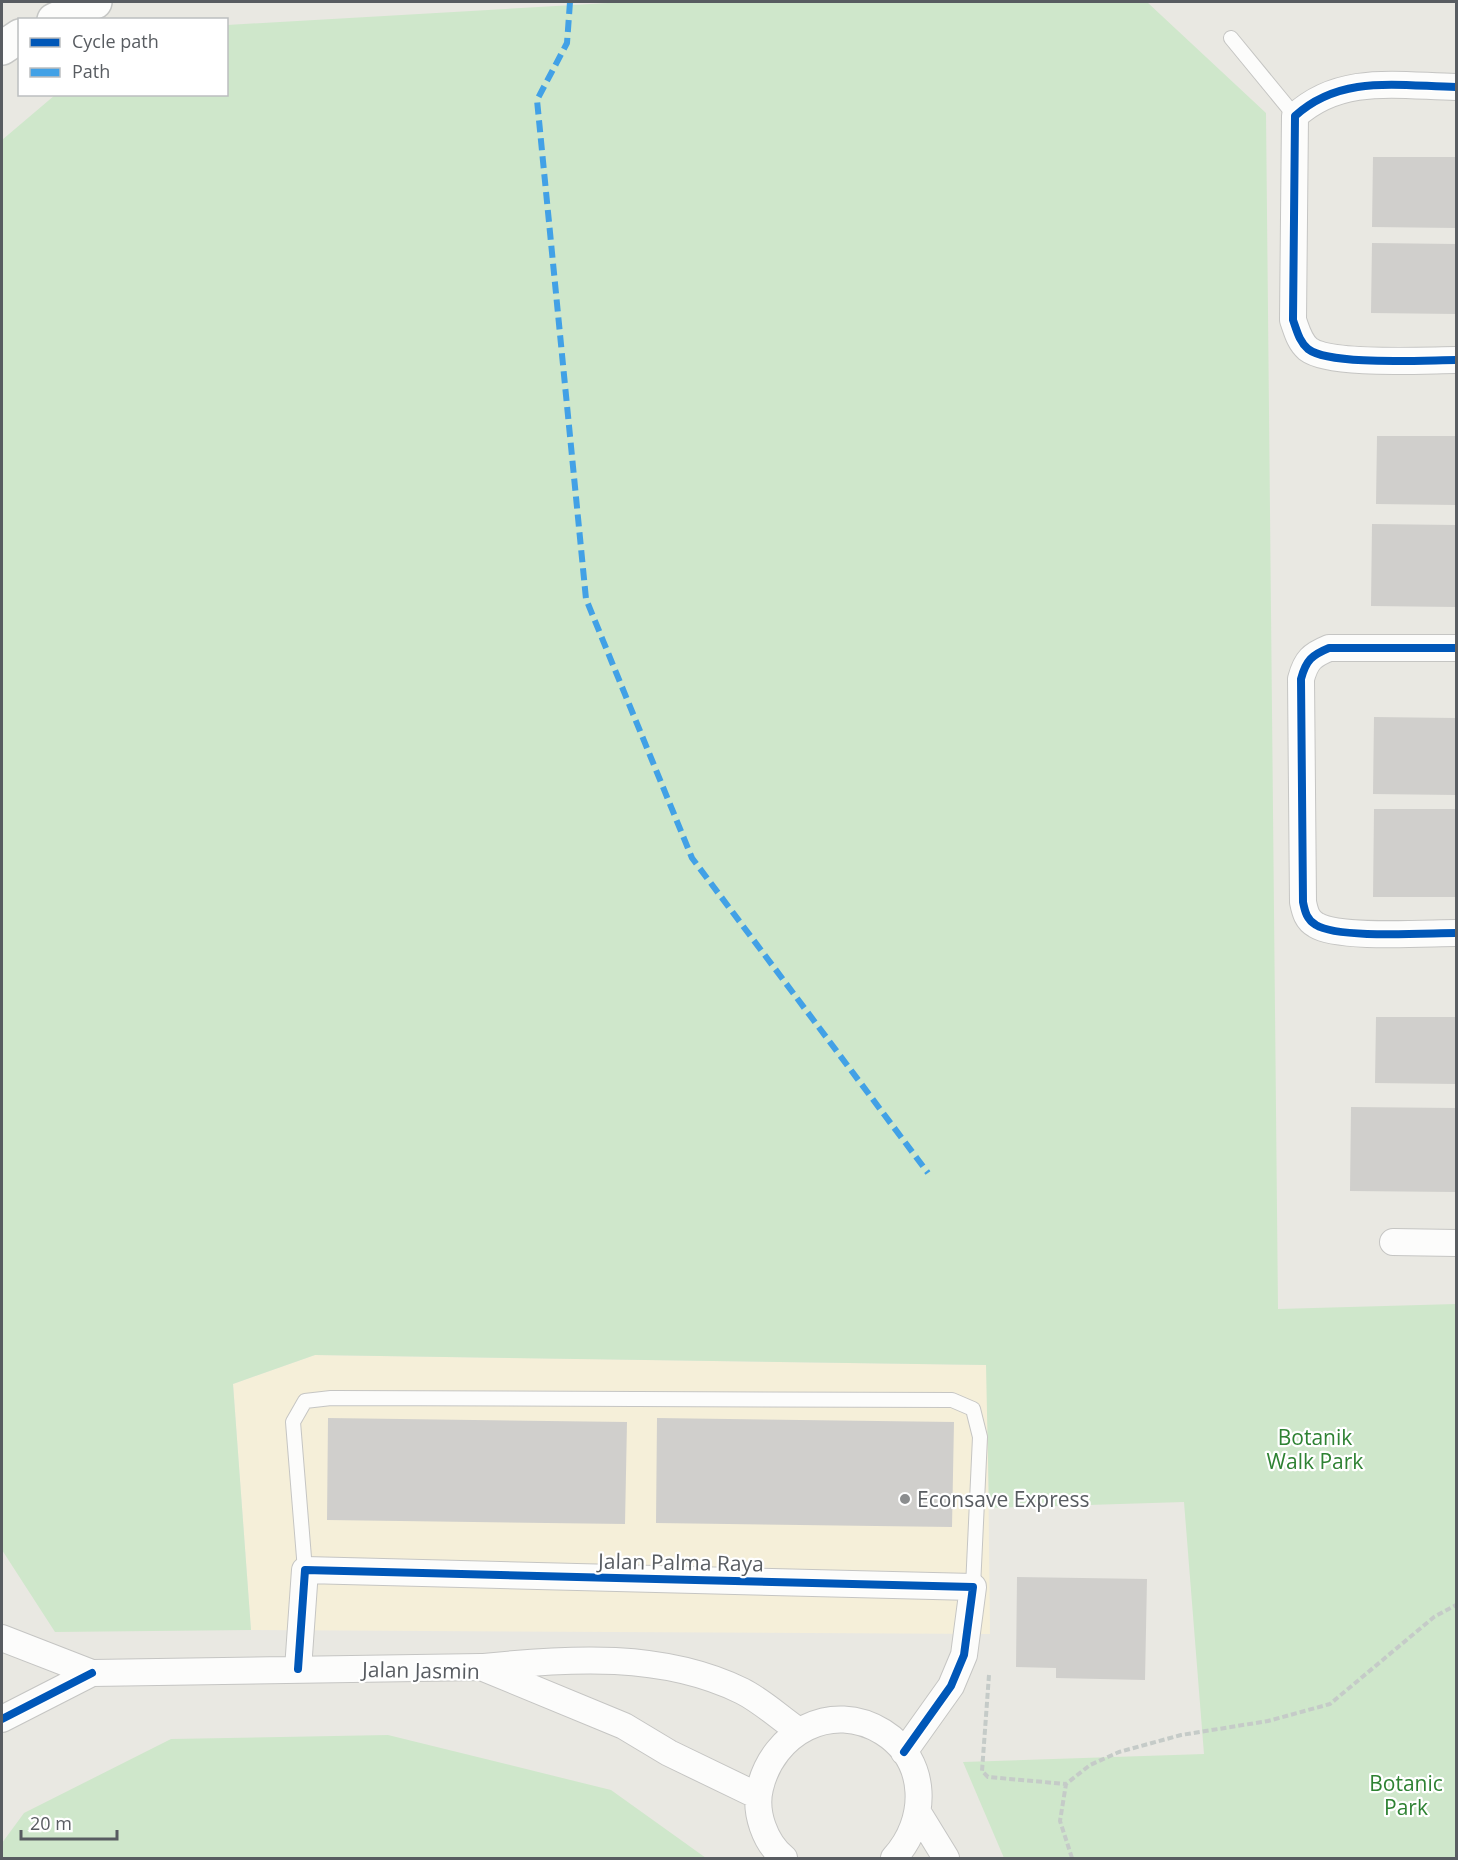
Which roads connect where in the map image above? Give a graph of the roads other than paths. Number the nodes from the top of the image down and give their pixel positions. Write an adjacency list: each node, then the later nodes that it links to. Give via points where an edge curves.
1 (95, 2): 2 (main road)
2 (59, 18)
3 (18, 37): 5 (main road)
4 (1231, 38): 7 (lane)
5 (2, 48)
6 (1456, 87): 7 (street, via 1349,87 1328,94)
7 (1295, 116): 8 (street, via 1293,320 1299,338 1309,350 1349,359)
8 (1456, 360)
9 (1456, 648): 10 (street, via 1329,648 1312,656 1301,678 1303,902 1307,918 1318,927 1340,932)
10 (1456, 933)
11 (1393, 1242): 12 (street)
12 (1456, 1243)
13 (305, 1570): 14 (street, Jalan Palma Raya); 14 (lane, via 293,1422 305,1401 952,1400 973,1409 980,1437); 17 (street)
14 (973, 1587): 21 (street, via 964,1655 951,1686)
15 (2, 1638): 18 (street, Jalan Jasmin)
16 (481, 1667): 17 (street, Jalan Jasmin); 20 (street, via 558,1659 616,1661 676,1670 743,1692); 22 (street, Jalan Jasmin, via 624,1726 669,1753)
17 (298, 1670): 18 (street, Jalan Jasmin)
18 (92, 1673): 19 (street, Jalan Jasmin)
19 (2, 1719)
20 (798, 1731): 21 (street, via 826,1721 855,1721 883,1732); 22 (street, via 778,1747 764,1770)
21 (904, 1752): 23 (street, via 918,1781)
22 (758, 1796): 24 (street, via 767,1838)
23 (919, 1815): 25 (street, via 907,1845); 26 (street)
24 (784, 1858)
25 (894, 1858)
26 (946, 1858)

